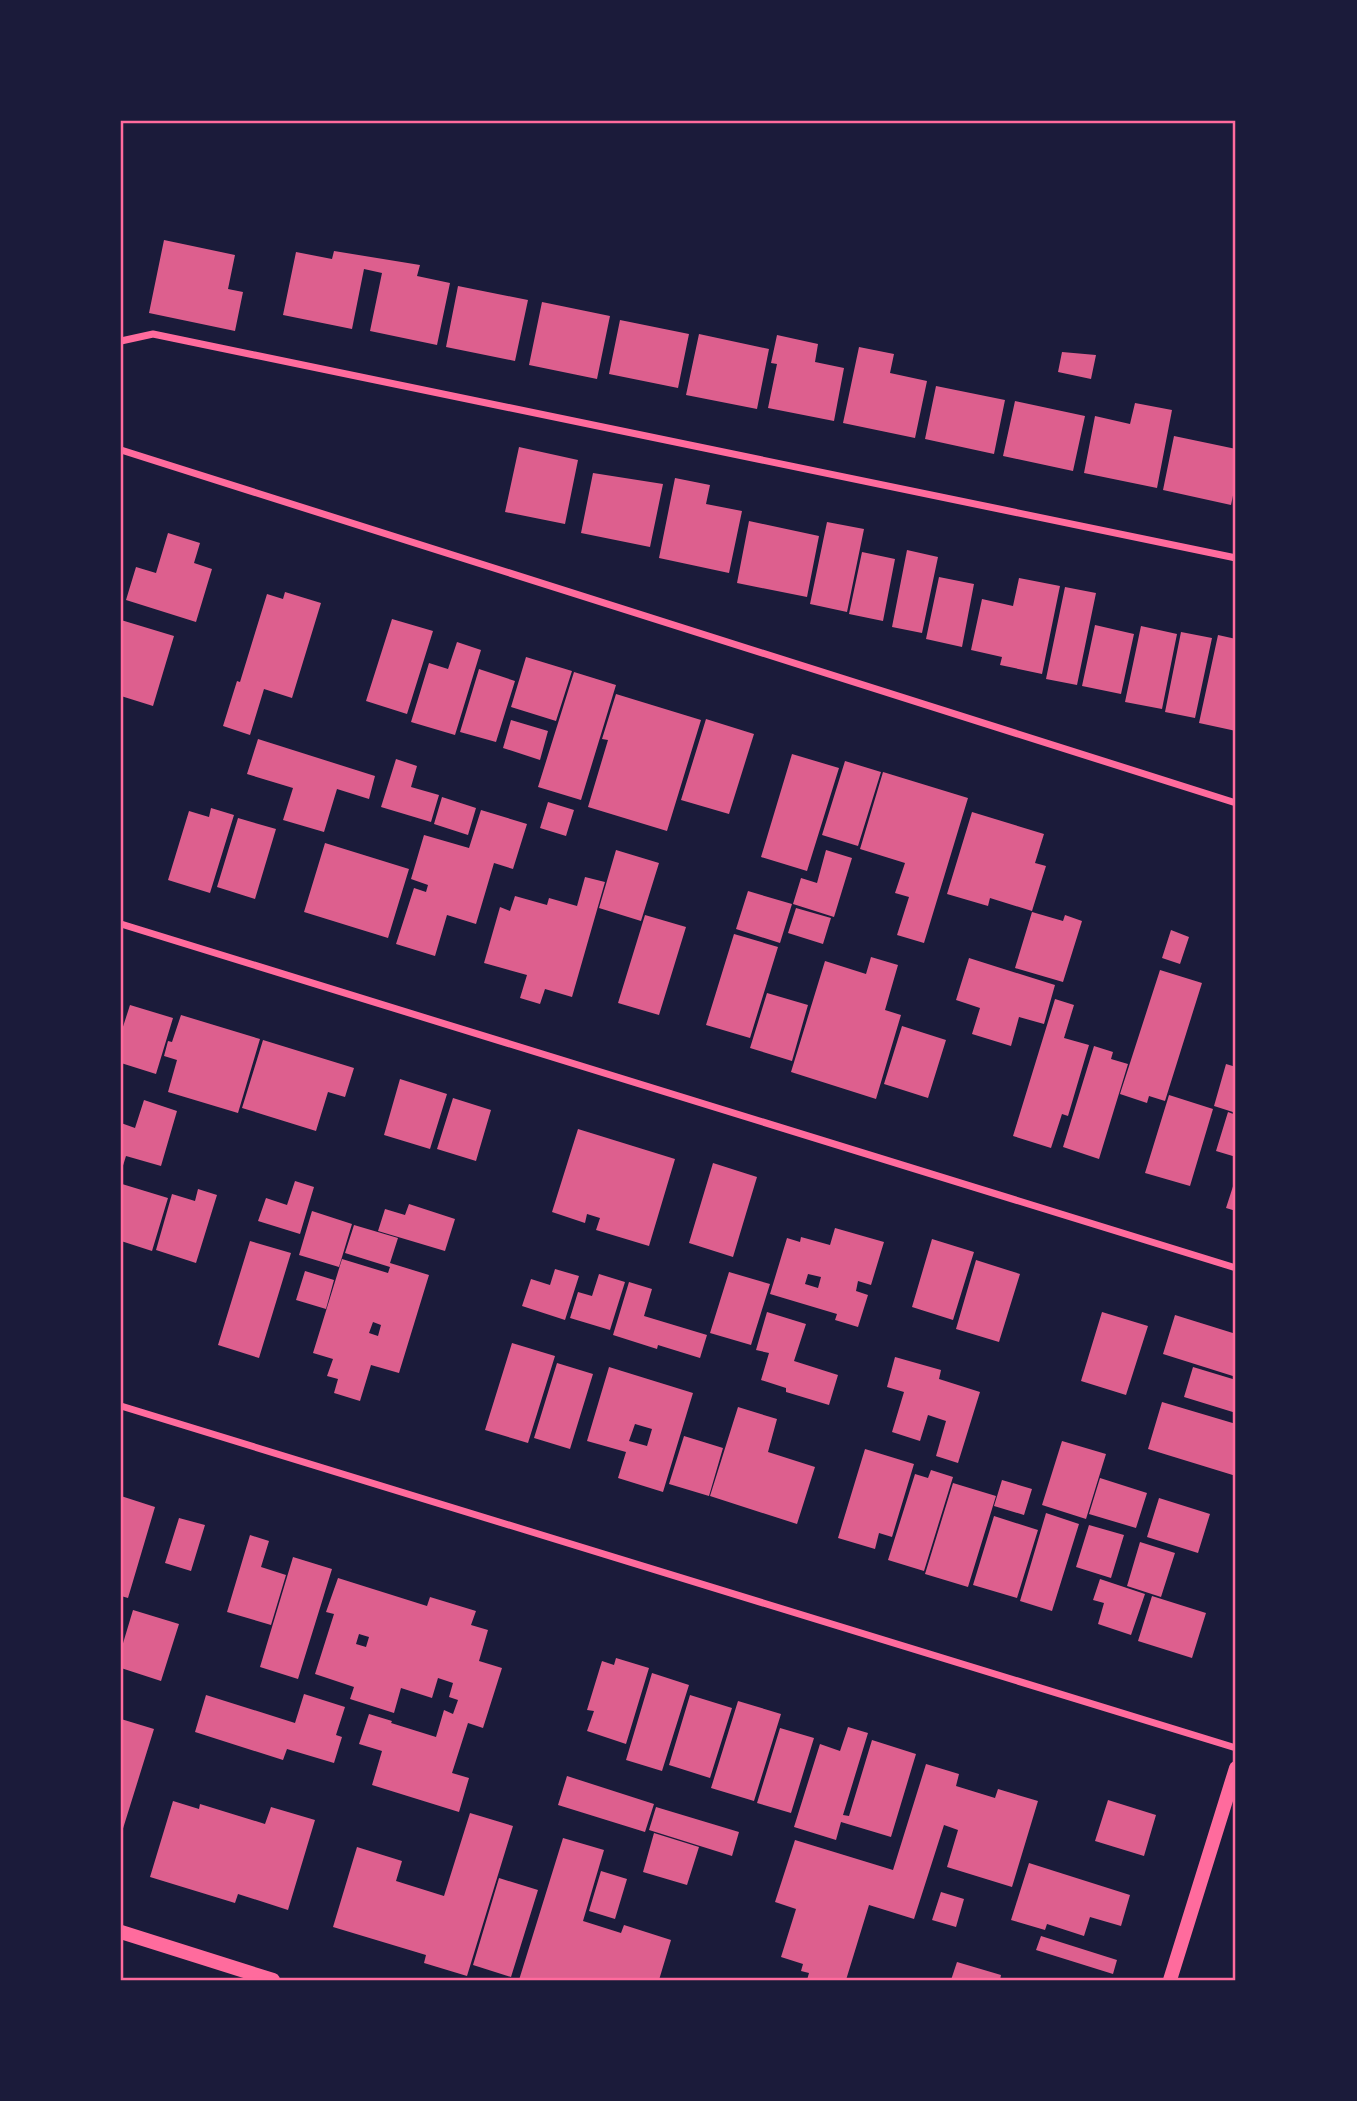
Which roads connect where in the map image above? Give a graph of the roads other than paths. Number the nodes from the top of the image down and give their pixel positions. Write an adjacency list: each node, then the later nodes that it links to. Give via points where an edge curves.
1 (121, 341): 3 (street, via 153,334)
2 (121, 450): 4 (street)
3 (1236, 558)
4 (1236, 803)
5 (121, 924): 6 (street)
6 (1236, 1268)
7 (121, 1405): 8 (street)
8 (1236, 1748)
9 (1236, 1768): 12 (main road)
10 (121, 1932): 11 (main road)
11 (273, 1980)
12 (1170, 1980)

